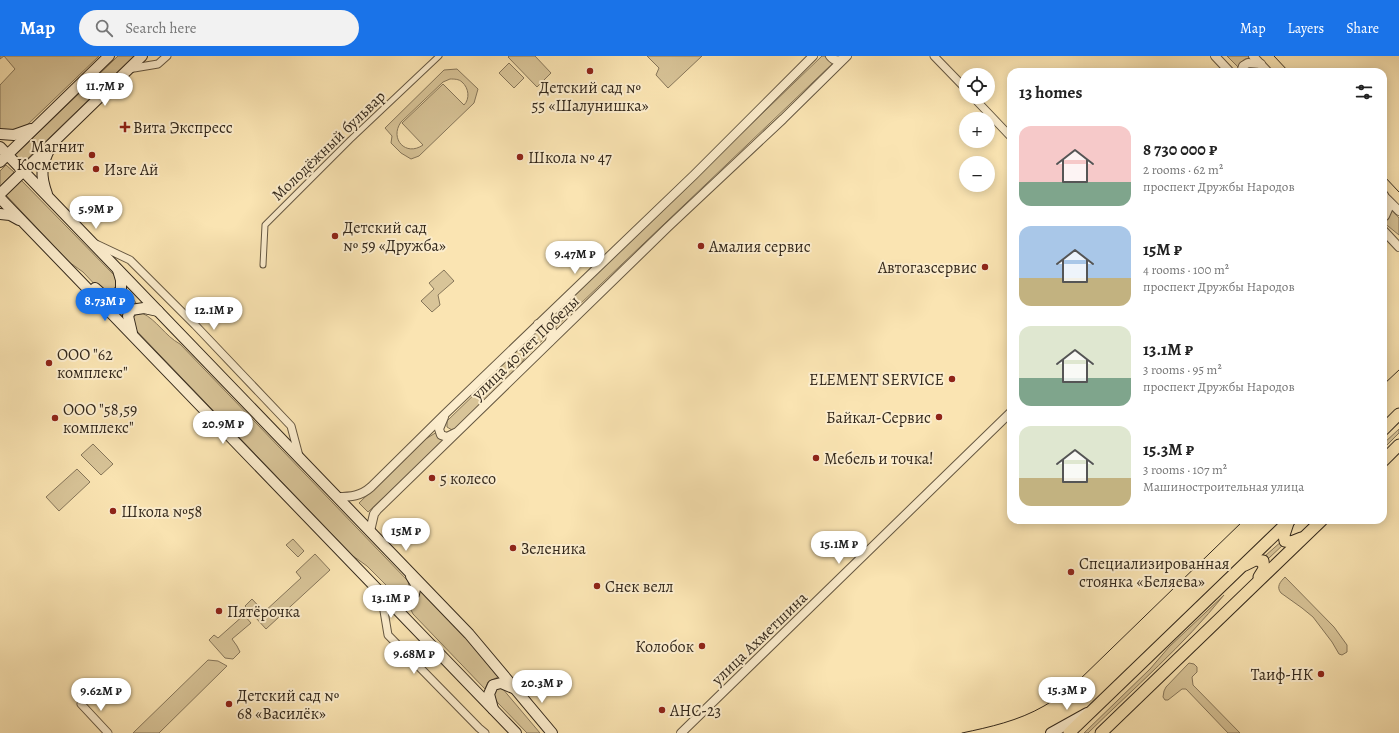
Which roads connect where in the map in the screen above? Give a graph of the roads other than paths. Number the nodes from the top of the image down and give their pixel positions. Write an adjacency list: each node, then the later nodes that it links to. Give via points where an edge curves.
1 (109, 56): 18 (main road)
2 (142, 56): 15 (main road)
3 (167, 56): 15 (street, via 158,64)
4 (439, 56): 35 (street, Молодёжный бульвар, via 265,225)
5 (813, 56): 39 (street, улица 40 лет Победы)
6 (830, 56): 7 (street, via 839,61)
7 (847, 56): 41 (street, улица 40 лет Победы)
8 (934, 56): 16 (street)
9 (1215, 56): 12 (street)
10 (1253, 56): 11 (street)
11 (1261, 64): 13 (street, via 1248,63); 14 (street)
12 (1226, 68)
13 (1242, 68)
14 (1264, 68)
15 (128, 69): 21 (main road)
16 (959, 82)
17 (980, 104): 19 (street)
18 (36, 126): 20 (main road, via 14,135); 23 (main road)
19 (1007, 133)
20 (0, 134)
21 (53, 142): 24 (main road); 26 (main road, via 42,165 43,183)
22 (0, 147): 23 (main road)
23 (4, 158): 24 (main road)
24 (23, 171): 25 (main road); 26 (main road)
25 (0, 194)
26 (49, 197): 33 (main road)
27 (0, 198): 31 (main road)
28 (1387, 199): 29 (street)
29 (1399, 211)
30 (0, 214): 31 (main road)
31 (22, 222): 36 (main road)
32 (1387, 234): 34 (street)
33 (91, 241): 37 (main road); 48 (street, via 130,260 195,324 291,426)
34 (1399, 246)
35 (263, 265)
36 (67, 268): 37 (main road, via 81,276 104,296 114,296 121,290); 40 (main road)
37 (118, 269): 38 (main road)
38 (158, 311): 40 (main road, via 144,308 131,310 128,316); 48 (main road)
39 (538, 324): 41 (street, via 550,324); 42 (street, улица 40 лет Победы)
40 (132, 335): 59 (main road)
41 (550, 342): 46 (street, улица 40 лет Победы)
42 (445, 414): 46 (street, via 439,430 441,435 446,437); 50 (street, улица 40 лет Победы, via 365,492 350,497)
43 (1399, 414): 45 (main road)
44 (1007, 416): 68 (street, улица Ахметшина)
45 (1387, 426)
46 (459, 431): 54 (street, улица 40 лет Победы, via 377,510)
47 (1399, 446): 49 (main road)
48 (299, 456): 50 (main road)
49 (1387, 457)
50 (337, 497): 54 (main road)
51 (1285, 524): 56 (main road)
52 (1288, 524): 55 (main road, via 1285,540 1291,542)
53 (1318, 524): 55 (main road)
54 (370, 531): 57 (main road)
55 (1305, 536): 58 (main road)
56 (1241, 567): 58 (main road, via 1255,560 1263,562 1264,569); 63 (main road)
57 (409, 572): 59 (main road, via 416,584 414,594 408,599 400,600); 60 (main road, via 469,634)
58 (1256, 583): 71 (main road)
59 (381, 593): 62 (main road); 65 (street, via 388,635)
60 (514, 689): 62 (main road, via 501,683 493,685 489,694); 67 (main road)
61 (81, 704): 64 (street)
62 (494, 709): 66 (main road)
63 (1094, 709): 69 (main road); 70 (main road)
64 (108, 733)
65 (485, 733)
66 (516, 733)
67 (552, 733)
68 (681, 733)
69 (1052, 733)
70 (1069, 733)
71 (1101, 733)

